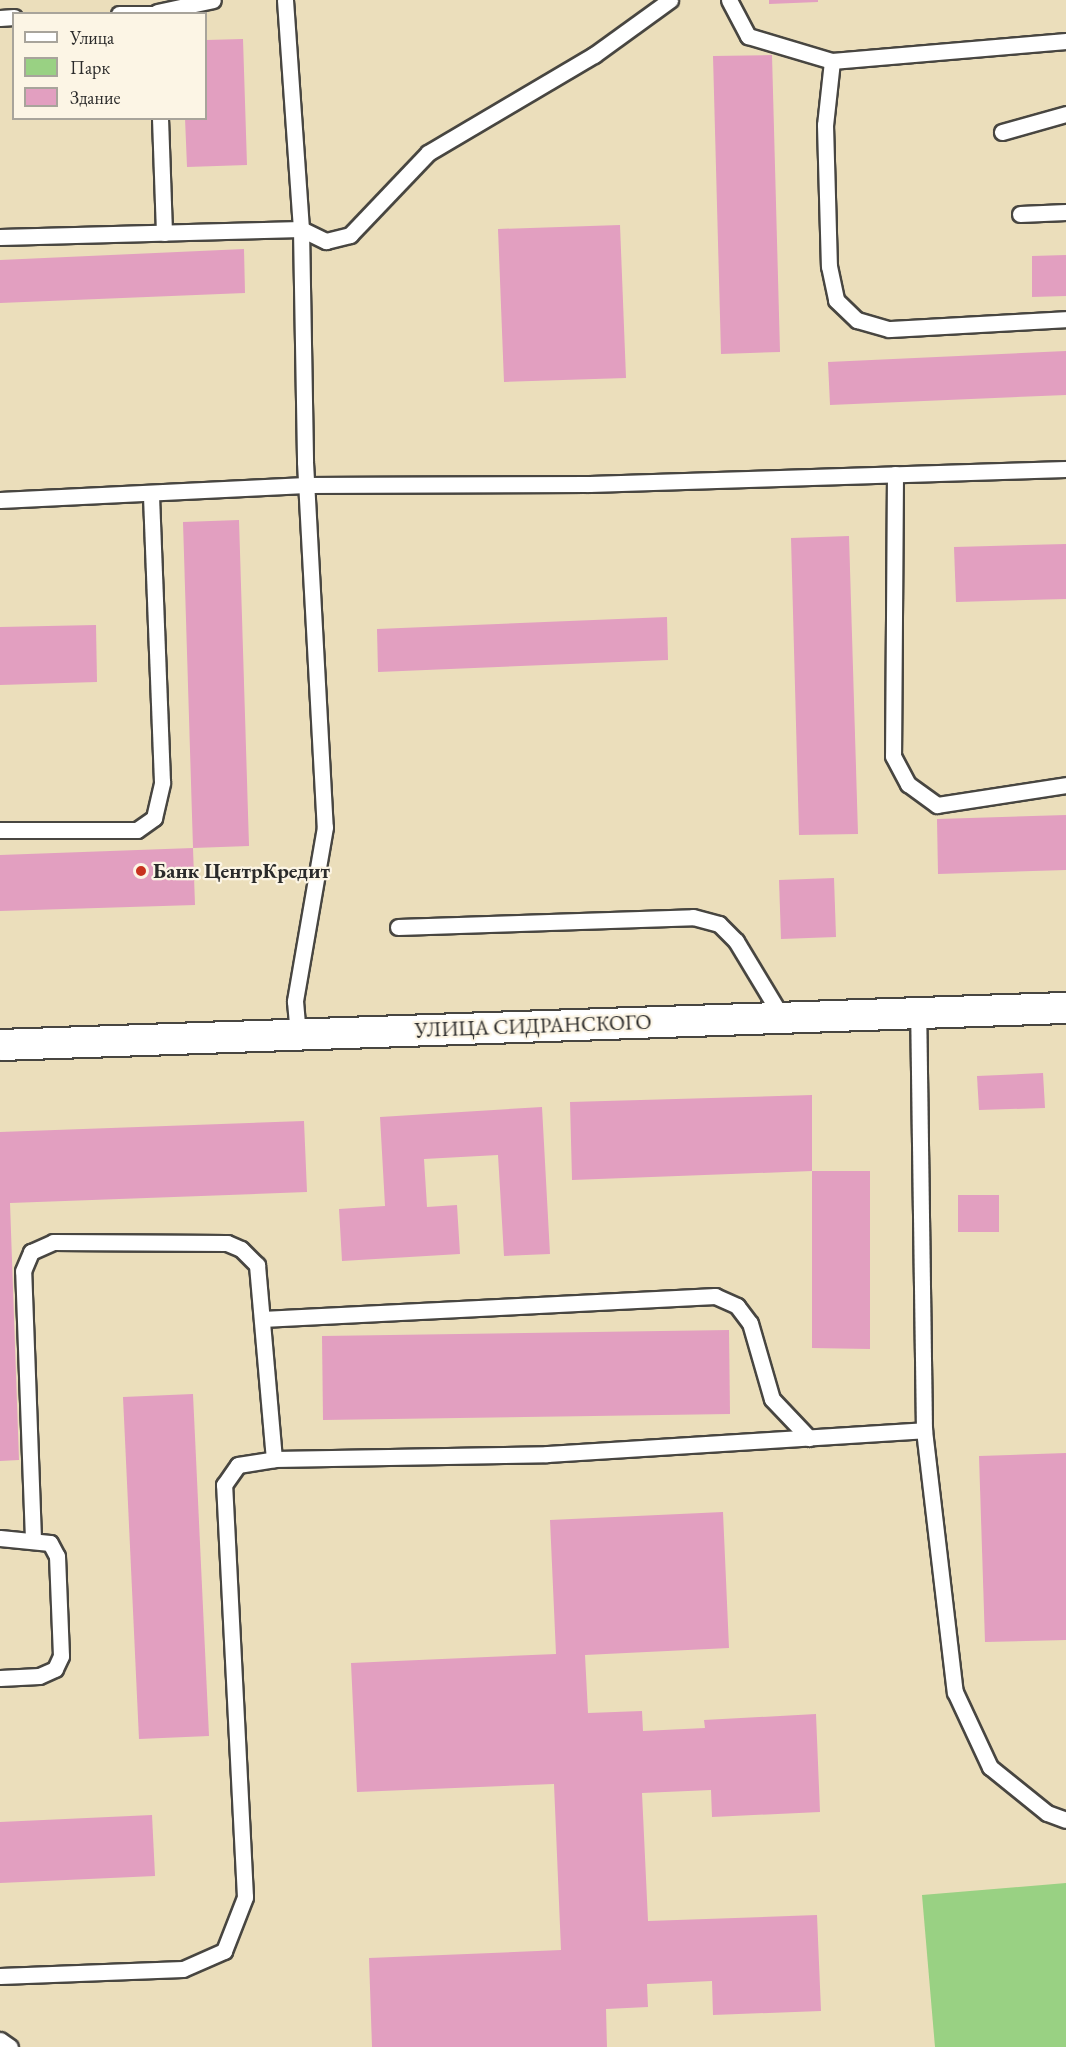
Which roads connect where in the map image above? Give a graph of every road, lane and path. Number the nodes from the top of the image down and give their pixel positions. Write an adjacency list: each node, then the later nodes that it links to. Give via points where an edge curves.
1 (213, 0): 5 (lane)
2 (285, 0): 13 (lane)
3 (670, 0): 13 (lane, via 594,55 428,153 350,235 326,241)
4 (729, 0): 7 (lane, via 748,36)
5 (161, 12)
6 (1066, 41): 7 (lane)
7 (832, 61): 16 (lane, via 825,125 829,266 836,300 857,320 889,329)
8 (1066, 114): 10 (lane)
9 (160, 120): 14 (lane)
10 (1002, 132)
11 (1066, 212): 12 (lane)
12 (1020, 214)
13 (301, 229): 14 (lane); 19 (lane)
14 (164, 233): 15 (lane)
15 (0, 237)
16 (1066, 319)
17 (1066, 469): 18 (lane)
18 (895, 474): 19 (lane, via 590,484); 22 (lane, via 893,756 908,784 937,805)
19 (306, 485): 20 (lane); 28 (lane, via 325,827 295,1001)
20 (151, 495): 21 (lane); 23 (lane, via 162,782 154,818 137,830)
21 (0, 500)
22 (1066, 785)
23 (0, 830)
24 (398, 927): 27 (lane, via 693,917 719,924 736,941)
25 (1066, 1008): 26 (street, УЛИЦА СИДРАНСКОГО)
26 (918, 1016): 27 (street, УЛИЦА СИДРАНСКОГО); 31 (lane)
27 (783, 1019): 28 (street, УЛИЦА СИДРАНСКОГО)
28 (298, 1033): 29 (street, УЛИЦА СИДРАНСКОГО)
29 (0, 1045)
30 (262, 1319): 32 (lane, via 715,1296 737,1306 750,1323 772,1399); 33 (lane); 35 (lane, via 257,1265 227,1243 53,1242 31,1252 22,1271)
31 (924, 1430): 32 (lane); 37 (lane, via 955,1692 990,1767 1047,1813)
32 (809, 1438): 33 (lane, via 547,1455)
33 (274, 1459): 38 (lane, via 238,1465 224,1485 245,1897 224,1951 183,1969)
34 (0, 1538): 35 (lane)
35 (33, 1539): 36 (lane, via 50,1543 57,1556 61,1656 55,1669 39,1676)
36 (0, 1678)
37 (1066, 1820)
38 (0, 1976)
39 (0, 2040): 40 (lane)
40 (10, 2047)

